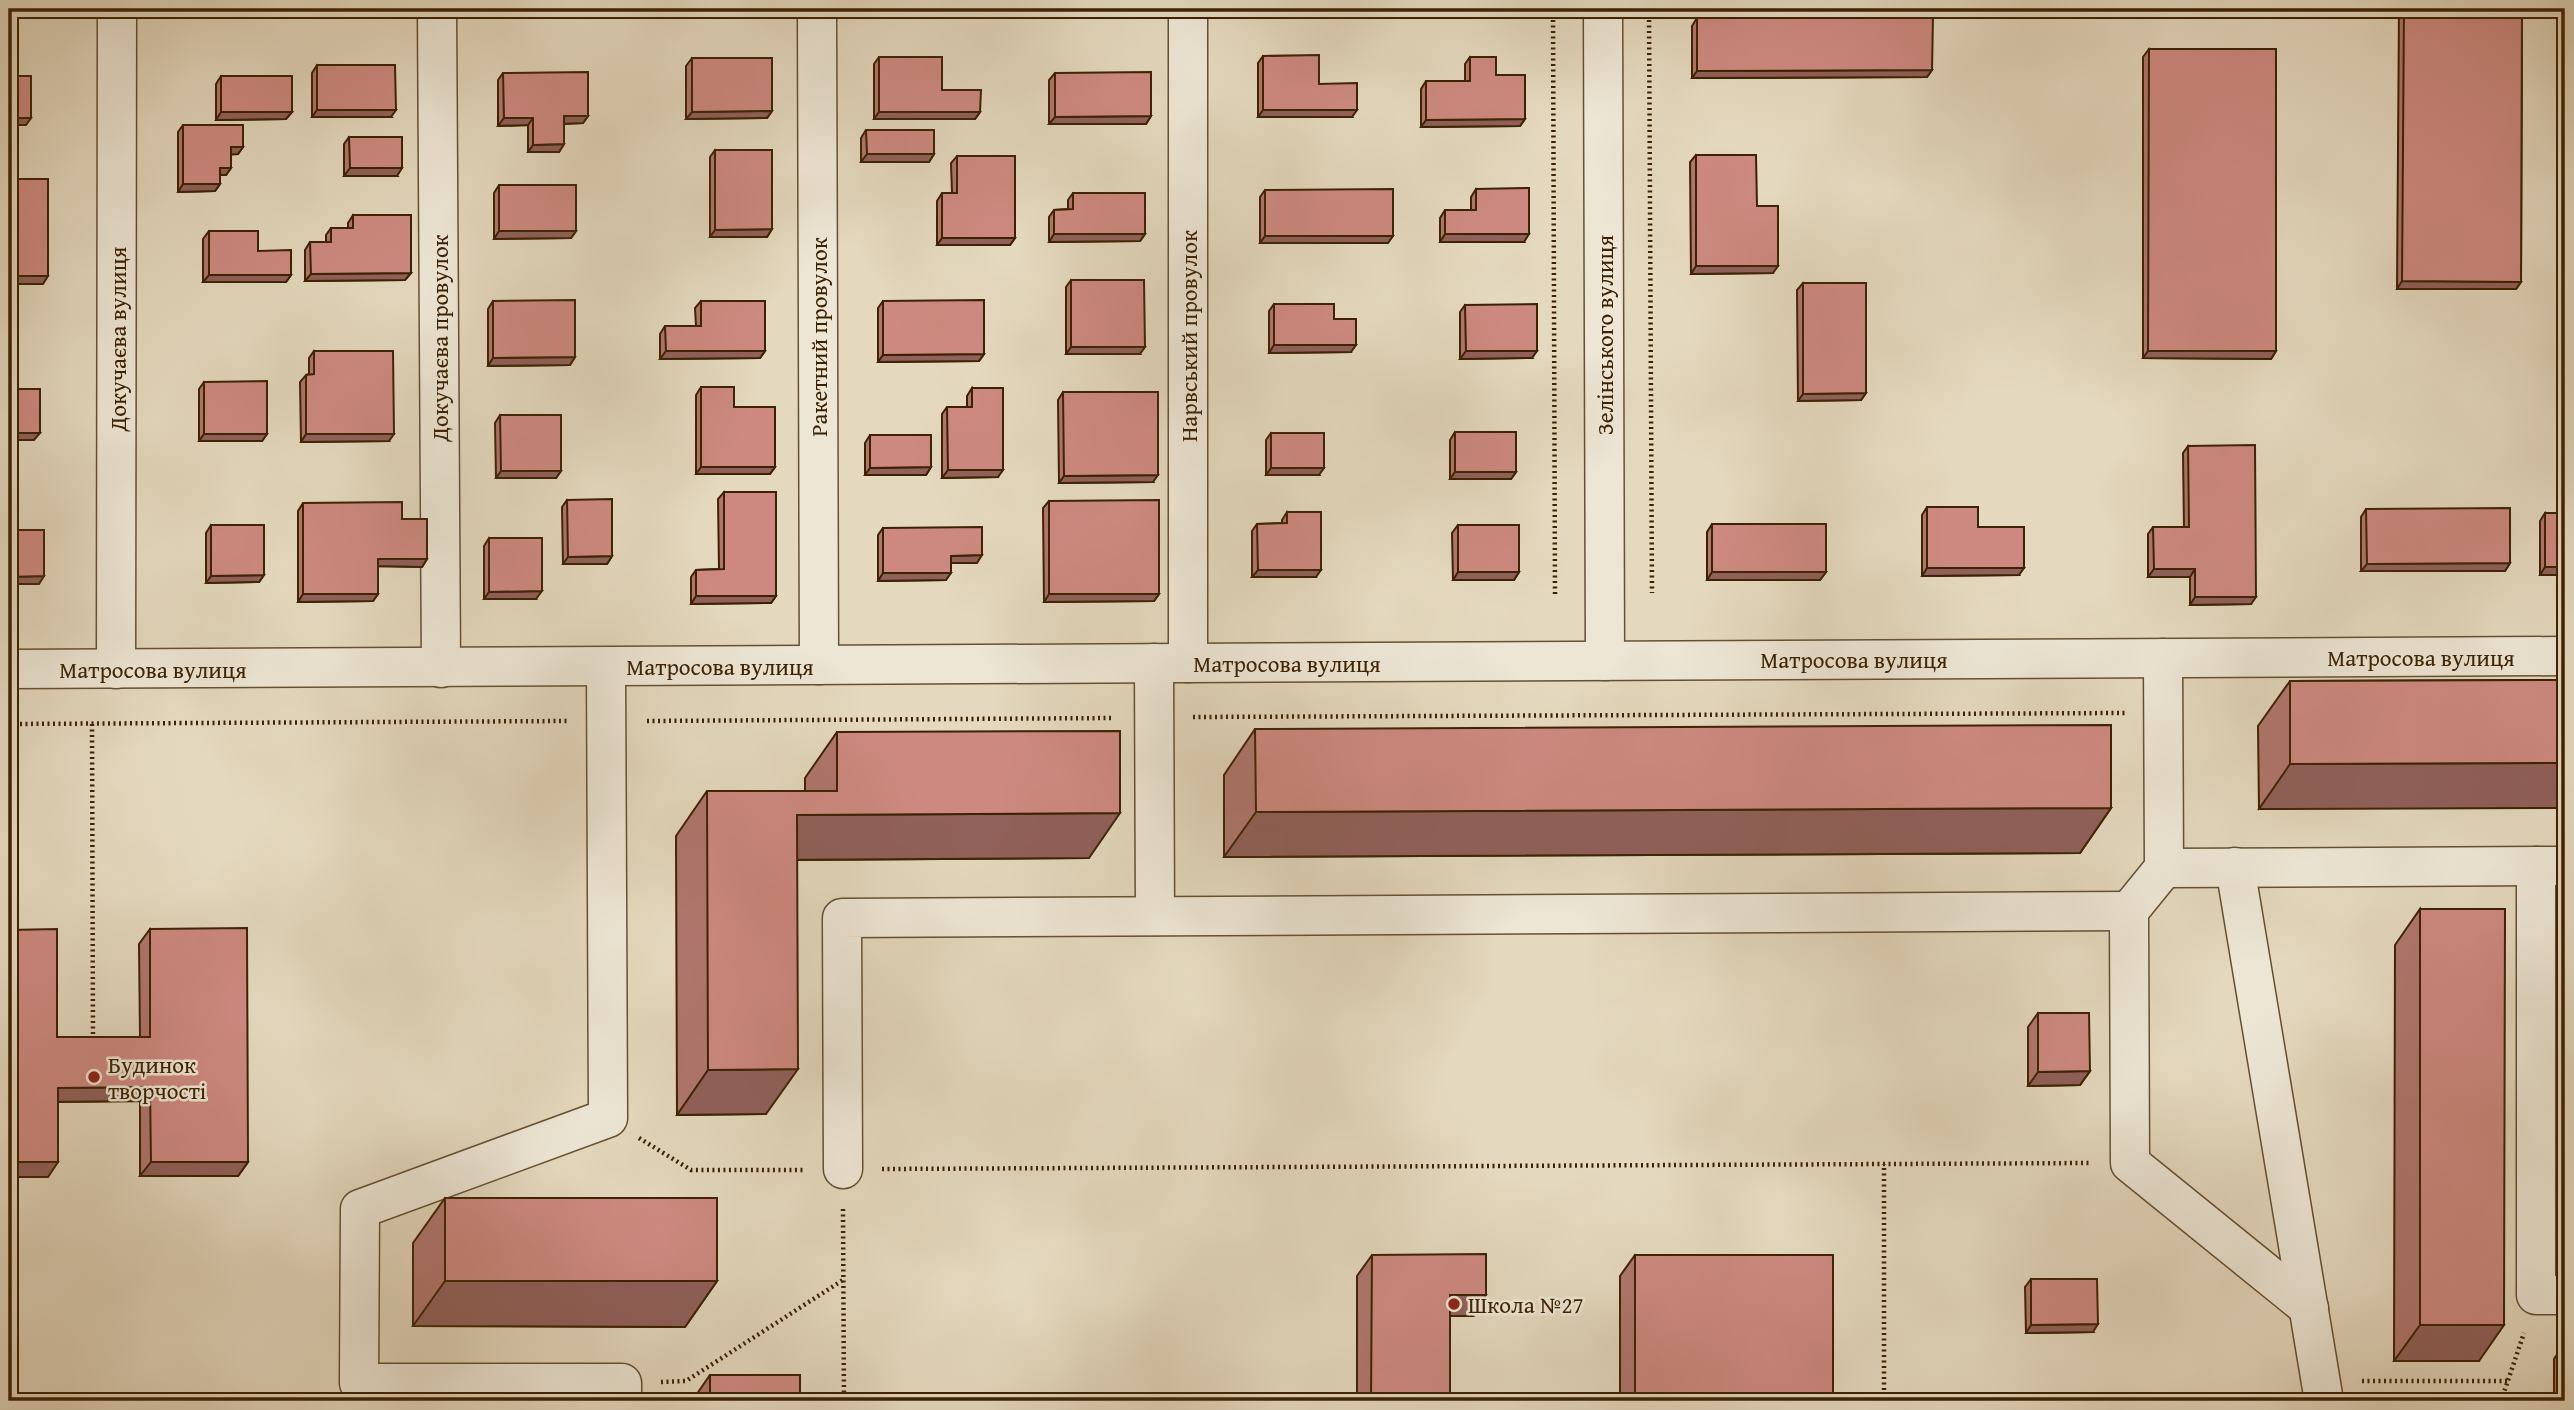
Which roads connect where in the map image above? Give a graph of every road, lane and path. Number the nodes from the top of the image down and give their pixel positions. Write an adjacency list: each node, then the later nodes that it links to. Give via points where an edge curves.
1 (117, 9): 17 (street, Докучаєва вулиця)
2 (437, 9): 16 (street, Докучаєва провулок)
3 (817, 9): 14 (street, Ракетний провулок)
4 (1188, 9): 13 (street, Нарвський провулок)
5 (1553, 9): 9 (path)
6 (1603, 9): 12 (street, Зелінського вулиця)
7 (1649, 9): 8 (path)
8 (1652, 593)
9 (1555, 594)
10 (2565, 656): 11 (street, Матросова вулиця)
11 (2163, 658): 12 (street, Матросова вулиця); 19 (street)
12 (1605, 661): 13 (street, Матросова вулиця)
13 (1171, 663): 14 (street, Матросова вулиця); 20 (street, Нарвський провулок)
14 (819, 665): 15 (street, Матросова вулиця)
15 (606, 667): 16 (street, Матросова вулиця); 21 (street)
16 (440, 668): 17 (street, Матросова вулиця)
17 (116, 669): 18 (street, Матросова вулиця)
18 (9, 670)
19 (2163, 712): 20 (path); 26 (street)
20 (1154, 718): 21 (path); 28 (street, Нарвський провулок)
21 (606, 721): 23 (path); 30 (street)
22 (9, 724): 23 (path)
23 (92, 724): 29 (path)
24 (2551, 866): 25 (street); 35 (street)
25 (2235, 867): 26 (street); 36 (street)
26 (2164, 868): 27 (street)
27 (2129, 911): 28 (street); 31 (street)
28 (1155, 916): 33 (street, via 842,918)
29 (93, 1051)
30 (608, 1118): 33 (path, via 691,1170); 40 (street, via 360,1209 359,1383 622,1383)
31 (2130, 1163): 32 (path); 36 (street)
32 (1884, 1164): 33 (path); 42 (path)
33 (843, 1170): 34 (path)
34 (843, 1280): 37 (path); 41 (path)
35 (2551, 1295): 38 (path)
36 (2309, 1308): 39 (street)
37 (686, 1381)
38 (2508, 1381): 39 (path); 43 (path)
39 (2323, 1391)
40 (622, 1401)
41 (844, 1401)
42 (1884, 1401)
43 (2501, 1401)

